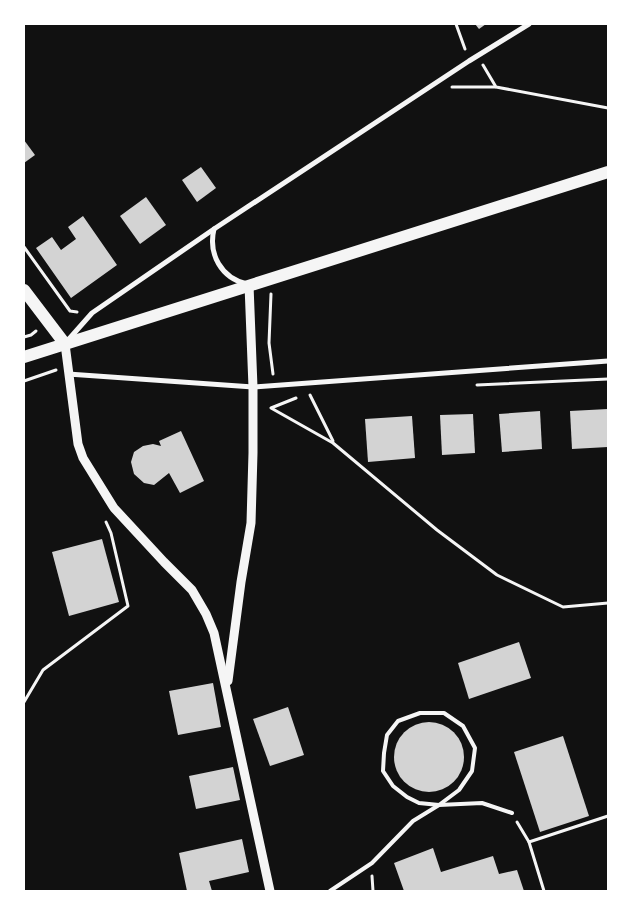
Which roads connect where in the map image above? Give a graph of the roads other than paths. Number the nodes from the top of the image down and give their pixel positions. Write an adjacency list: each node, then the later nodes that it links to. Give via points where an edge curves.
1 (529, 24): 3 (street)
2 (608, 172): 4 (main road)
3 (214, 229): 4 (street, via 214,251 219,265 235,280); 6 (street, via 92,313)
4 (249, 285): 6 (main road); 10 (street)
5 (24, 290): 6 (main road)
6 (65, 344): 7 (main road); 9 (street)
7 (24, 357)
8 (608, 361): 10 (street)
9 (68, 374): 10 (street); 11 (street, via 83,458 114,508 192,590 214,633)
10 (253, 387): 11 (street, via 251,524)
11 (227, 686): 14 (street)
12 (439, 805): 12 (lane, via 459,790 472,771 475,748 462,726 444,713 420,713 398,721 387,736 382,771 407,797 419,803); 13 (lane, via 482,803); 15 (lane, via 413,821 372,863)
13 (512, 813)
14 (270, 891)
15 (330, 891)

